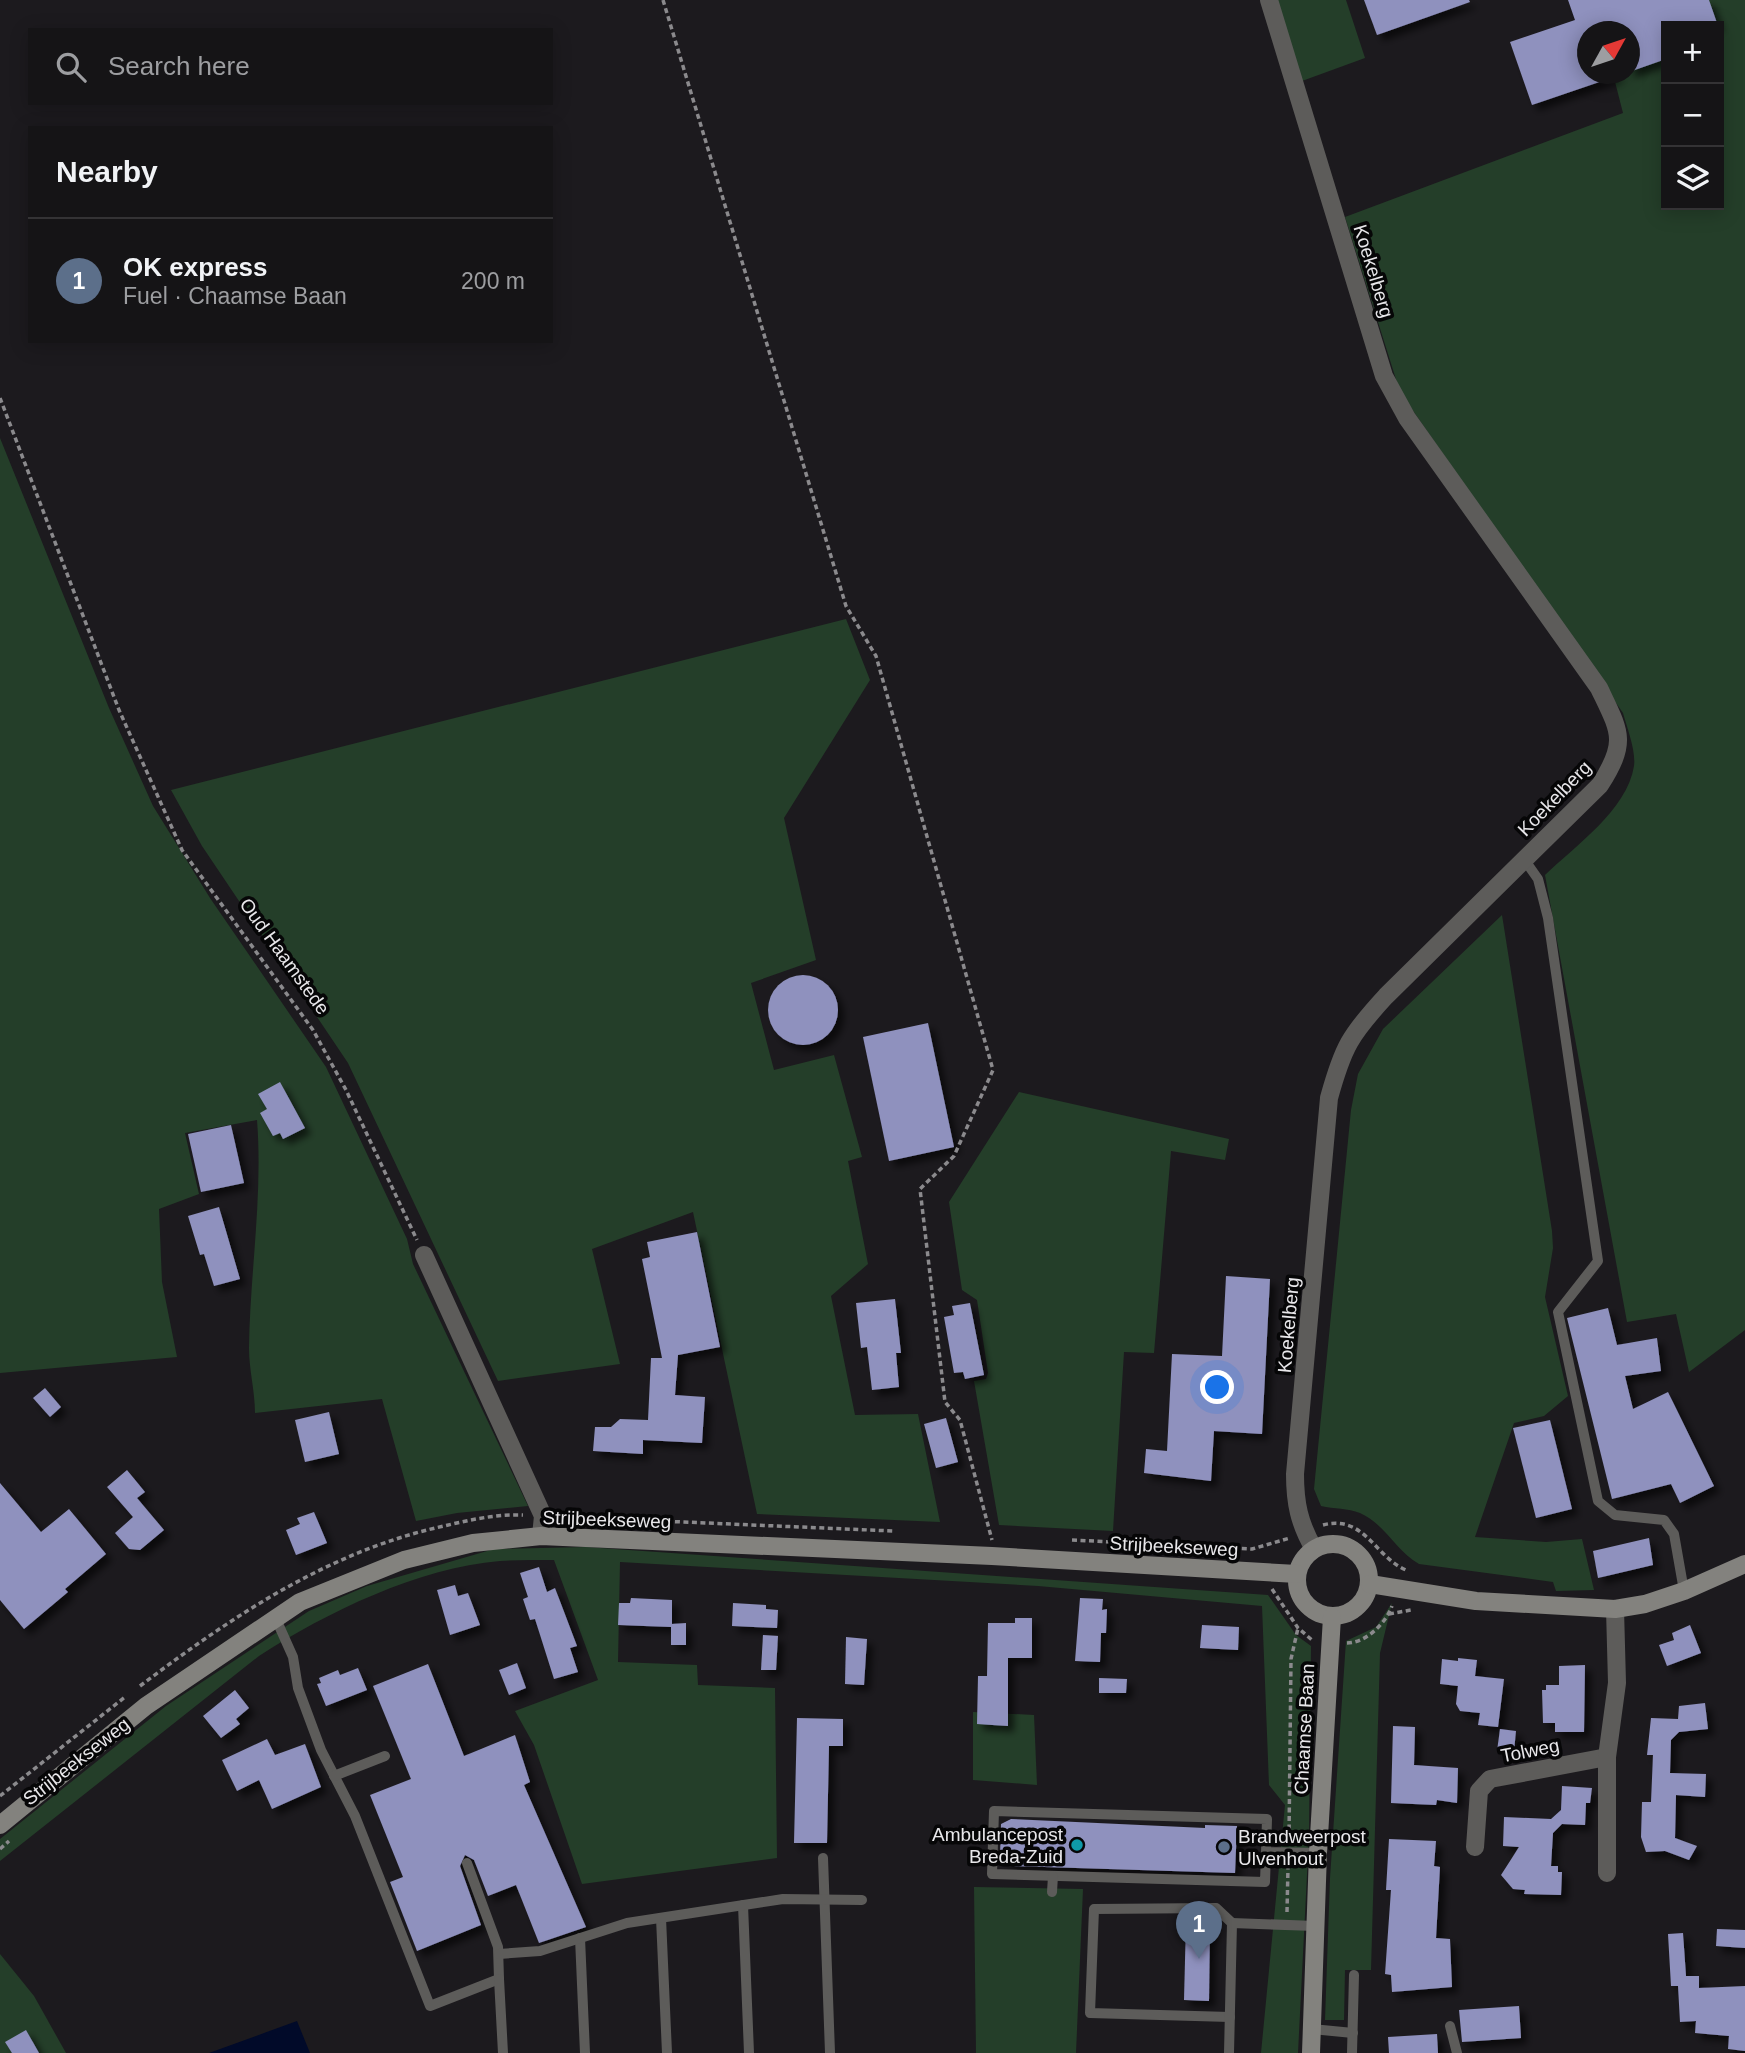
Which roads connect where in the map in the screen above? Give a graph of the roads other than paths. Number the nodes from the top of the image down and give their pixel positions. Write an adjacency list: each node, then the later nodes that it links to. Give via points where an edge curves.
1 (1269, 0): 2 (street, Koekelberg, via 1384,376 1406,418 1599,688 1618,729 1617,758 1600,785)
2 (1524, 859): 5 (street, Koekelberg, via 1362,1022 1340,1058 1329,1098 1295,1474 1295,1506); 9 (lane, via 1538,878 1548,918 1598,1261 1559,1312 1598,1501 1615,1515 1664,1520 1674,1534)
3 (424, 1255): 4 (street, via 543,1516)
4 (541, 1536): 7 (main road, Strijbeekseweg); 12 (main road, Strijbeekseweg, via 473,1543 404,1560 300,1602)
5 (1314, 1549): 7 (main road); 8 (main road, via 1340,1544 1353,1549 1362,1558)
6 (1745, 1564): 9 (main road)
7 (1297, 1574): 11 (main road, via 1301,1598 1320,1615)
8 (1370, 1584): 10 (main road, via 1476,1601); 11 (main road, via 1358,1608)
9 (1684, 1591): 10 (main road)
10 (1615, 1609): 14 (street, via 1617,1683)
11 (1332, 1617): 19 (main road, Chaamse Baan)
12 (276, 1619): 15 (lane); 16 (main road, Strijbeekseweg, via 146,1706)
13 (385, 1756): 15 (lane)
14 (1607, 1757): 17 (street, Tolweg, via 1490,1779 1479,1791); 22 (street)
15 (334, 1776): 34 (lane, via 355,1816 430,2007)
16 (0, 1825)
17 (1475, 1847)
18 (1266, 1852): 19 (lane); 23 (lane, via 1265,1882); 23 (lane, via 1267,1819 994,1811 992,1874)
19 (1318, 1853): 30 (main road, Chaamse Baan)
20 (823, 1858): 25 (lane)
21 (467, 1863): 32 (lane)
22 (1607, 1873)
23 (1053, 1876): 24 (lane)
24 (1052, 1892)
25 (824, 1899): 26 (lane); 27 (lane); 43 (lane)
26 (862, 1900)
27 (743, 1905): 28 (lane); 42 (lane)
28 (661, 1918): 31 (lane, via 626,1923); 41 (lane)
29 (1232, 1923): 30 (lane); 35 (lane); 35 (lane, via 1216,1908 1094,1909 1090,2013)
30 (1315, 1926): 37 (main road, Chaamse Baan)
31 (580, 1938): 32 (lane, via 540,1951); 40 (lane)
32 (499, 1954): 34 (lane)
33 (1354, 1975): 38 (lane)
34 (499, 1979): 39 (lane)
35 (1230, 2017): 44 (lane)
36 (1450, 2026): 47 (lane)
37 (1312, 2029): 38 (lane); 45 (main road, Chaamse Baan)
38 (1353, 2032): 46 (lane)
39 (503, 2053)
40 (585, 2053)
41 (667, 2053)
42 (749, 2053)
43 (830, 2053)
44 (1229, 2053)
45 (1311, 2053)
46 (1352, 2053)
47 (1457, 2053)

